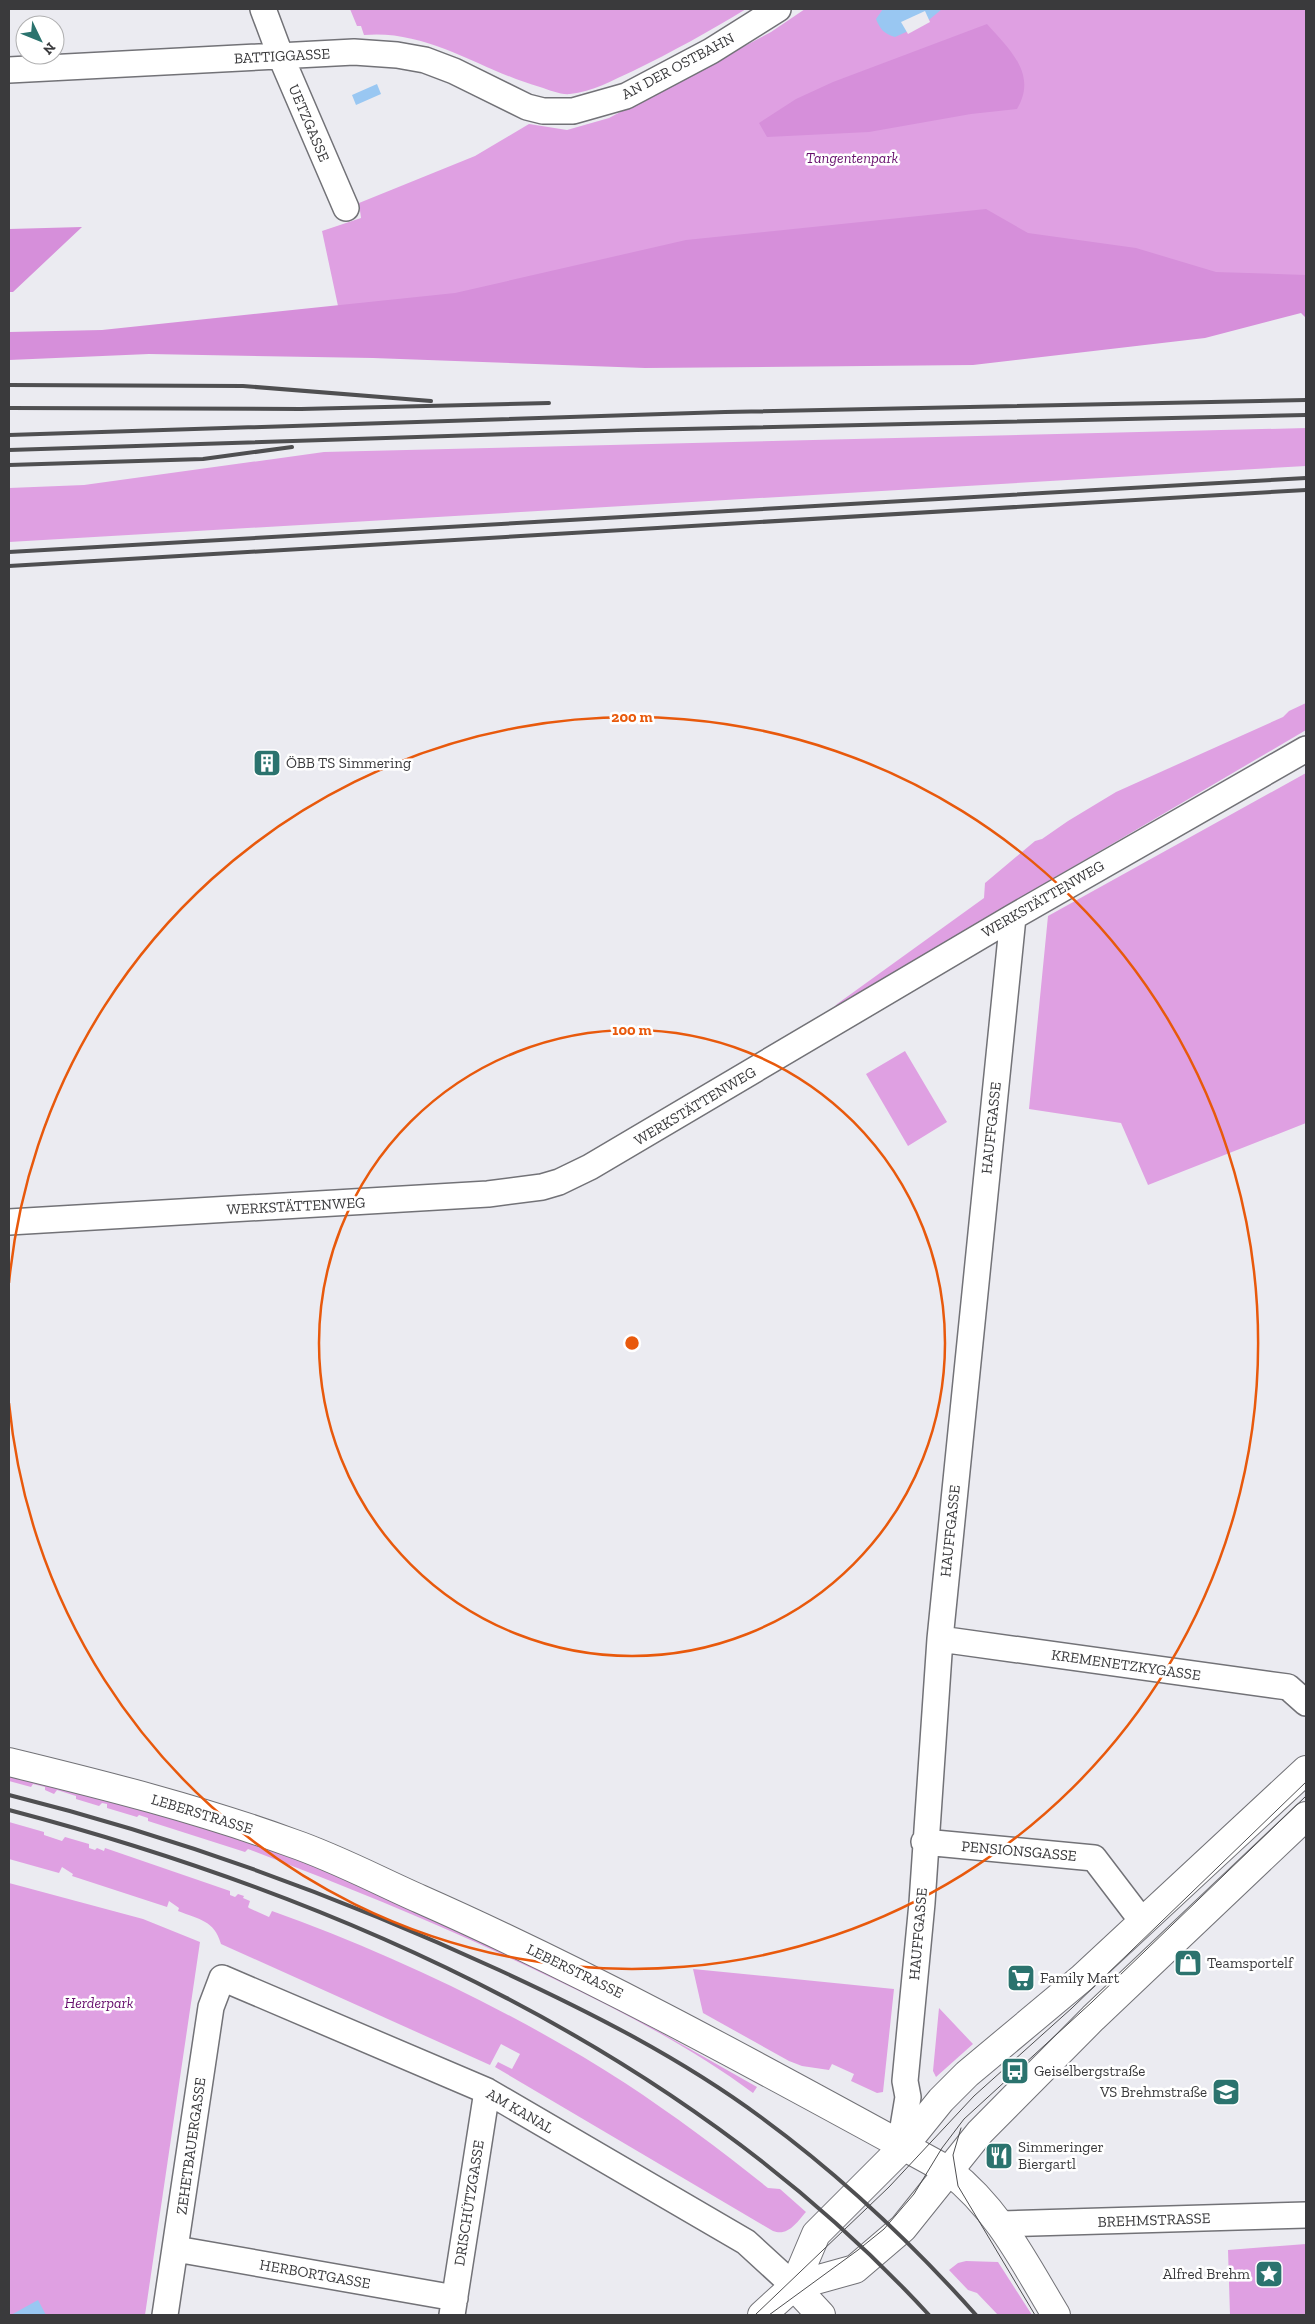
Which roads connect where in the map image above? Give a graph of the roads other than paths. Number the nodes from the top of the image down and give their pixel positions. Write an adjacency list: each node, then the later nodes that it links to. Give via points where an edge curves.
1 (263, 9): 3 (street, UETZGASSE)
2 (778, 9): 5 (street, AN DER OSTBAHN, via 711,51 626,96 573,111)
3 (281, 56): 4 (street, BATTIGGASSE); 5 (street, BATTIGGASSE, via 354,52 425,60 527,107); 6 (street, UETZGASSE)
4 (9, 70)
5 (543, 111)
6 (346, 208)
7 (1306, 749): 8 (street, WERKSTÄTTENWEG)
8 (1013, 917): 9 (street, WERKSTÄTTENWEG, via 626,1147 559,1182 523,1191); 10 (street, HAUFFGASSE)
9 (9, 1222)
10 (940, 1639): 11 (street, KREMENETZKYGASSE, via 1288,1687); 15 (street, HAUFFGASSE)
11 (1306, 1704)
12 (9, 1762): 19 (main road, LEBERSTRASSE, via 162,1800 292,1842 362,1870 623,1995)
13 (1306, 1770): 16 (main road)
14 (1306, 1816): 20 (main road, via 1094,2018 980,2132)
15 (924, 1842): 16 (street, PENSIONSGASSE, via 1094,1858); 19 (street, HAUFFGASSE)
16 (1142, 1922): 19 (main road, via 1061,1996 967,2074)
17 (222, 1978): 18 (street, AM KANAL); 23 (street, ZEHETBAUERGASSE, via 211,2007)
18 (486, 2091): 24 (street, AM KANAL, via 746,2242); 25 (street, DRISCHÜTZGASSE)
19 (902, 2146): 20 (main road, LEBERSTRASSE); 24 (main road, via 816,2234)
20 (949, 2171): 22 (main road, LEBERSTRASSE, via 971,2188); 24 (main road, via 903,2228 870,2258 854,2269)
21 (1306, 2215): 22 (street, BREHMSTRASSE)
22 (1002, 2224): 29 (main road, LEBERSTRASSE)
23 (176, 2250): 25 (street, HERBORTGASSE); 26 (street, ZEHETBAUERGASSE)
24 (794, 2286): 27 (main road); 28 (main road)
25 (453, 2307)
26 (165, 2315)
27 (762, 2315)
28 (821, 2315)
29 (1056, 2315)

